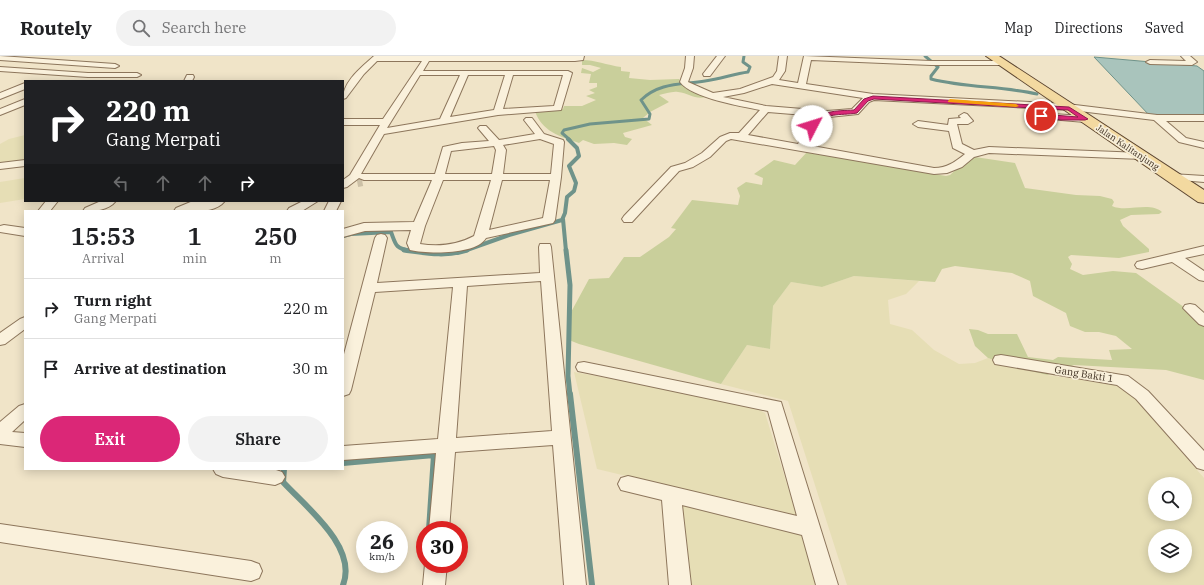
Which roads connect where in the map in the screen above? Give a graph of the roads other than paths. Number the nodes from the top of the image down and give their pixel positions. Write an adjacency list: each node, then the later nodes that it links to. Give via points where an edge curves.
1 (580, 56): 11 (street, via 575,59)
2 (690, 56): 32 (street, via 685,83)
3 (721, 56): 21 (street)
4 (783, 56): 25 (street, via 780,74)
5 (900, 56): 13 (street)
6 (1185, 56): 14 (street, via 1192,64)
7 (808, 57): 13 (street); 29 (street, via 803,83)
8 (0, 58): 15 (street)
9 (377, 58): 10 (street); 30 (street, via 361,72)
10 (428, 58): 11 (street); 18 (street)
11 (478, 58)
12 (997, 59): 13 (street); 35 (main road, Jalan Kalitanjung)
13 (908, 62)
14 (1150, 62)
15 (108, 66): 16 (street); 22 (street)
16 (126, 67)
17 (0, 69): 22 (street)
18 (418, 73): 19 (street); 48 (street)
19 (465, 73): 20 (street); 45 (street)
20 (510, 73): 39 (street); 39 (street, via 572,73 558,108)
21 (707, 74)
22 (88, 75): 23 (street); 24 (street, via 137,75)
23 (77, 80)
24 (131, 80)
25 (772, 81): 29 (street); 32 (street, via 741,91)
26 (6, 84): 27 (street)
27 (24, 86)
28 (24, 86): 31 (street)
29 (800, 86): 33 (street)
30 (344, 95)
31 (0, 96)
32 (712, 96): 36 (street)
33 (873, 97): 35 (street); 40 (street, via 866,100 855,112)
34 (24, 102): 38 (street)
35 (1068, 108): 42 (street); 44 (main road, Jalan Kalitanjung)
36 (766, 109): 40 (street); 54 (street)
37 (981, 110): 44 (street)
38 (0, 112)
39 (498, 112): 45 (street)
40 (827, 114): 57 (street, via 816,121)
41 (964, 116): 51 (street, via 968,121 952,121)
42 (1157, 118): 43 (street); 56 (street, via 1183,140)
43 (1204, 118)
44 (1085, 119): 59 (main road, Jalan Kalitanjung)
45 (444, 120): 52 (street)
46 (529, 120): 53 (street)
47 (344, 122): 48 (street)
48 (386, 122): 52 (street)
49 (918, 124): 51 (street)
50 (483, 128): 55 (street)
51 (953, 129): 58 (street, via 957,146)
52 (380, 132): 67 (street)
53 (541, 136): 55 (street); 64 (street, via 559,142)
54 (741, 137): 57 (street); 79 (street, via 730,136 723,139 706,155 689,165 675,169)
55 (497, 143): 62 (street, via 447,149); 63 (street, via 501,150)
56 (1204, 146)
57 (801, 147): 58 (street, via 934,171 943,171 958,165)
58 (974, 154): 59 (street, via 989,150)
59 (1142, 156): 65 (main road, Jalan Kalitanjung)
60 (24, 163): 61 (street)
61 (0, 166)
62 (439, 177): 63 (street); 67 (street); 80 (street)
63 (497, 177): 64 (street); 84 (street)
64 (556, 177): 84 (street, via 549,220)
65 (1172, 177): 66 (street); 68 (main road, Jalan Kalitanjung)
66 (1204, 179)
67 (355, 180)
68 (1204, 198)
69 (51, 202): 74 (street)
70 (108, 202): 75 (street)
71 (201, 202): 76 (street)
72 (217, 202): 77 (street)
73 (310, 202): 78 (street)
74 (45, 210)
75 (91, 210)
76 (182, 210)
77 (200, 210)
78 (295, 210)
79 (628, 219)
80 (419, 226): 83 (street, via 364,227); 84 (street, via 413,243 415,247 424,249 463,246 480,238)
81 (4, 229): 82 (street)
82 (24, 232)
83 (344, 233)
84 (481, 235)
85 (381, 238): 93 (street)
86 (545, 247): 90 (street)
87 (1204, 250): 88 (street)
88 (1174, 257): 89 (street); 91 (street)
89 (1142, 264)
90 (547, 277): 92 (street); 104 (street)
91 (1204, 277)
92 (460, 282): 93 (street); 106 (street)
93 (369, 288): 100 (street)
94 (1190, 308): 95 (street)
95 (1204, 321)
96 (24, 323): 97 (street)
97 (0, 340)
98 (1001, 360): 108 (street, Gang Bakti 1, via 1122,380 1142,395)
99 (584, 367): 114 (street, via 775,406)
100 (344, 386)
101 (24, 411): 102 (street)
102 (0, 432)
103 (0, 437): 105 (street)
104 (562, 437): 106 (street); 119 (street)
105 (24, 440)
106 (446, 445): 107 (street); 113 (street)
107 (344, 453)
108 (1204, 463)
109 (233, 470): 110 (street)
110 (262, 473)
111 (628, 484): 112 (street)
112 (671, 494): 114 (street); 120 (street)
113 (440, 521)
114 (810, 528): 121 (street)
115 (0, 533): 116 (street)
116 (251, 571)
117 (435, 573): 118 (street)
118 (434, 585)
119 (575, 585)
120 (680, 585)
121 (827, 585)

